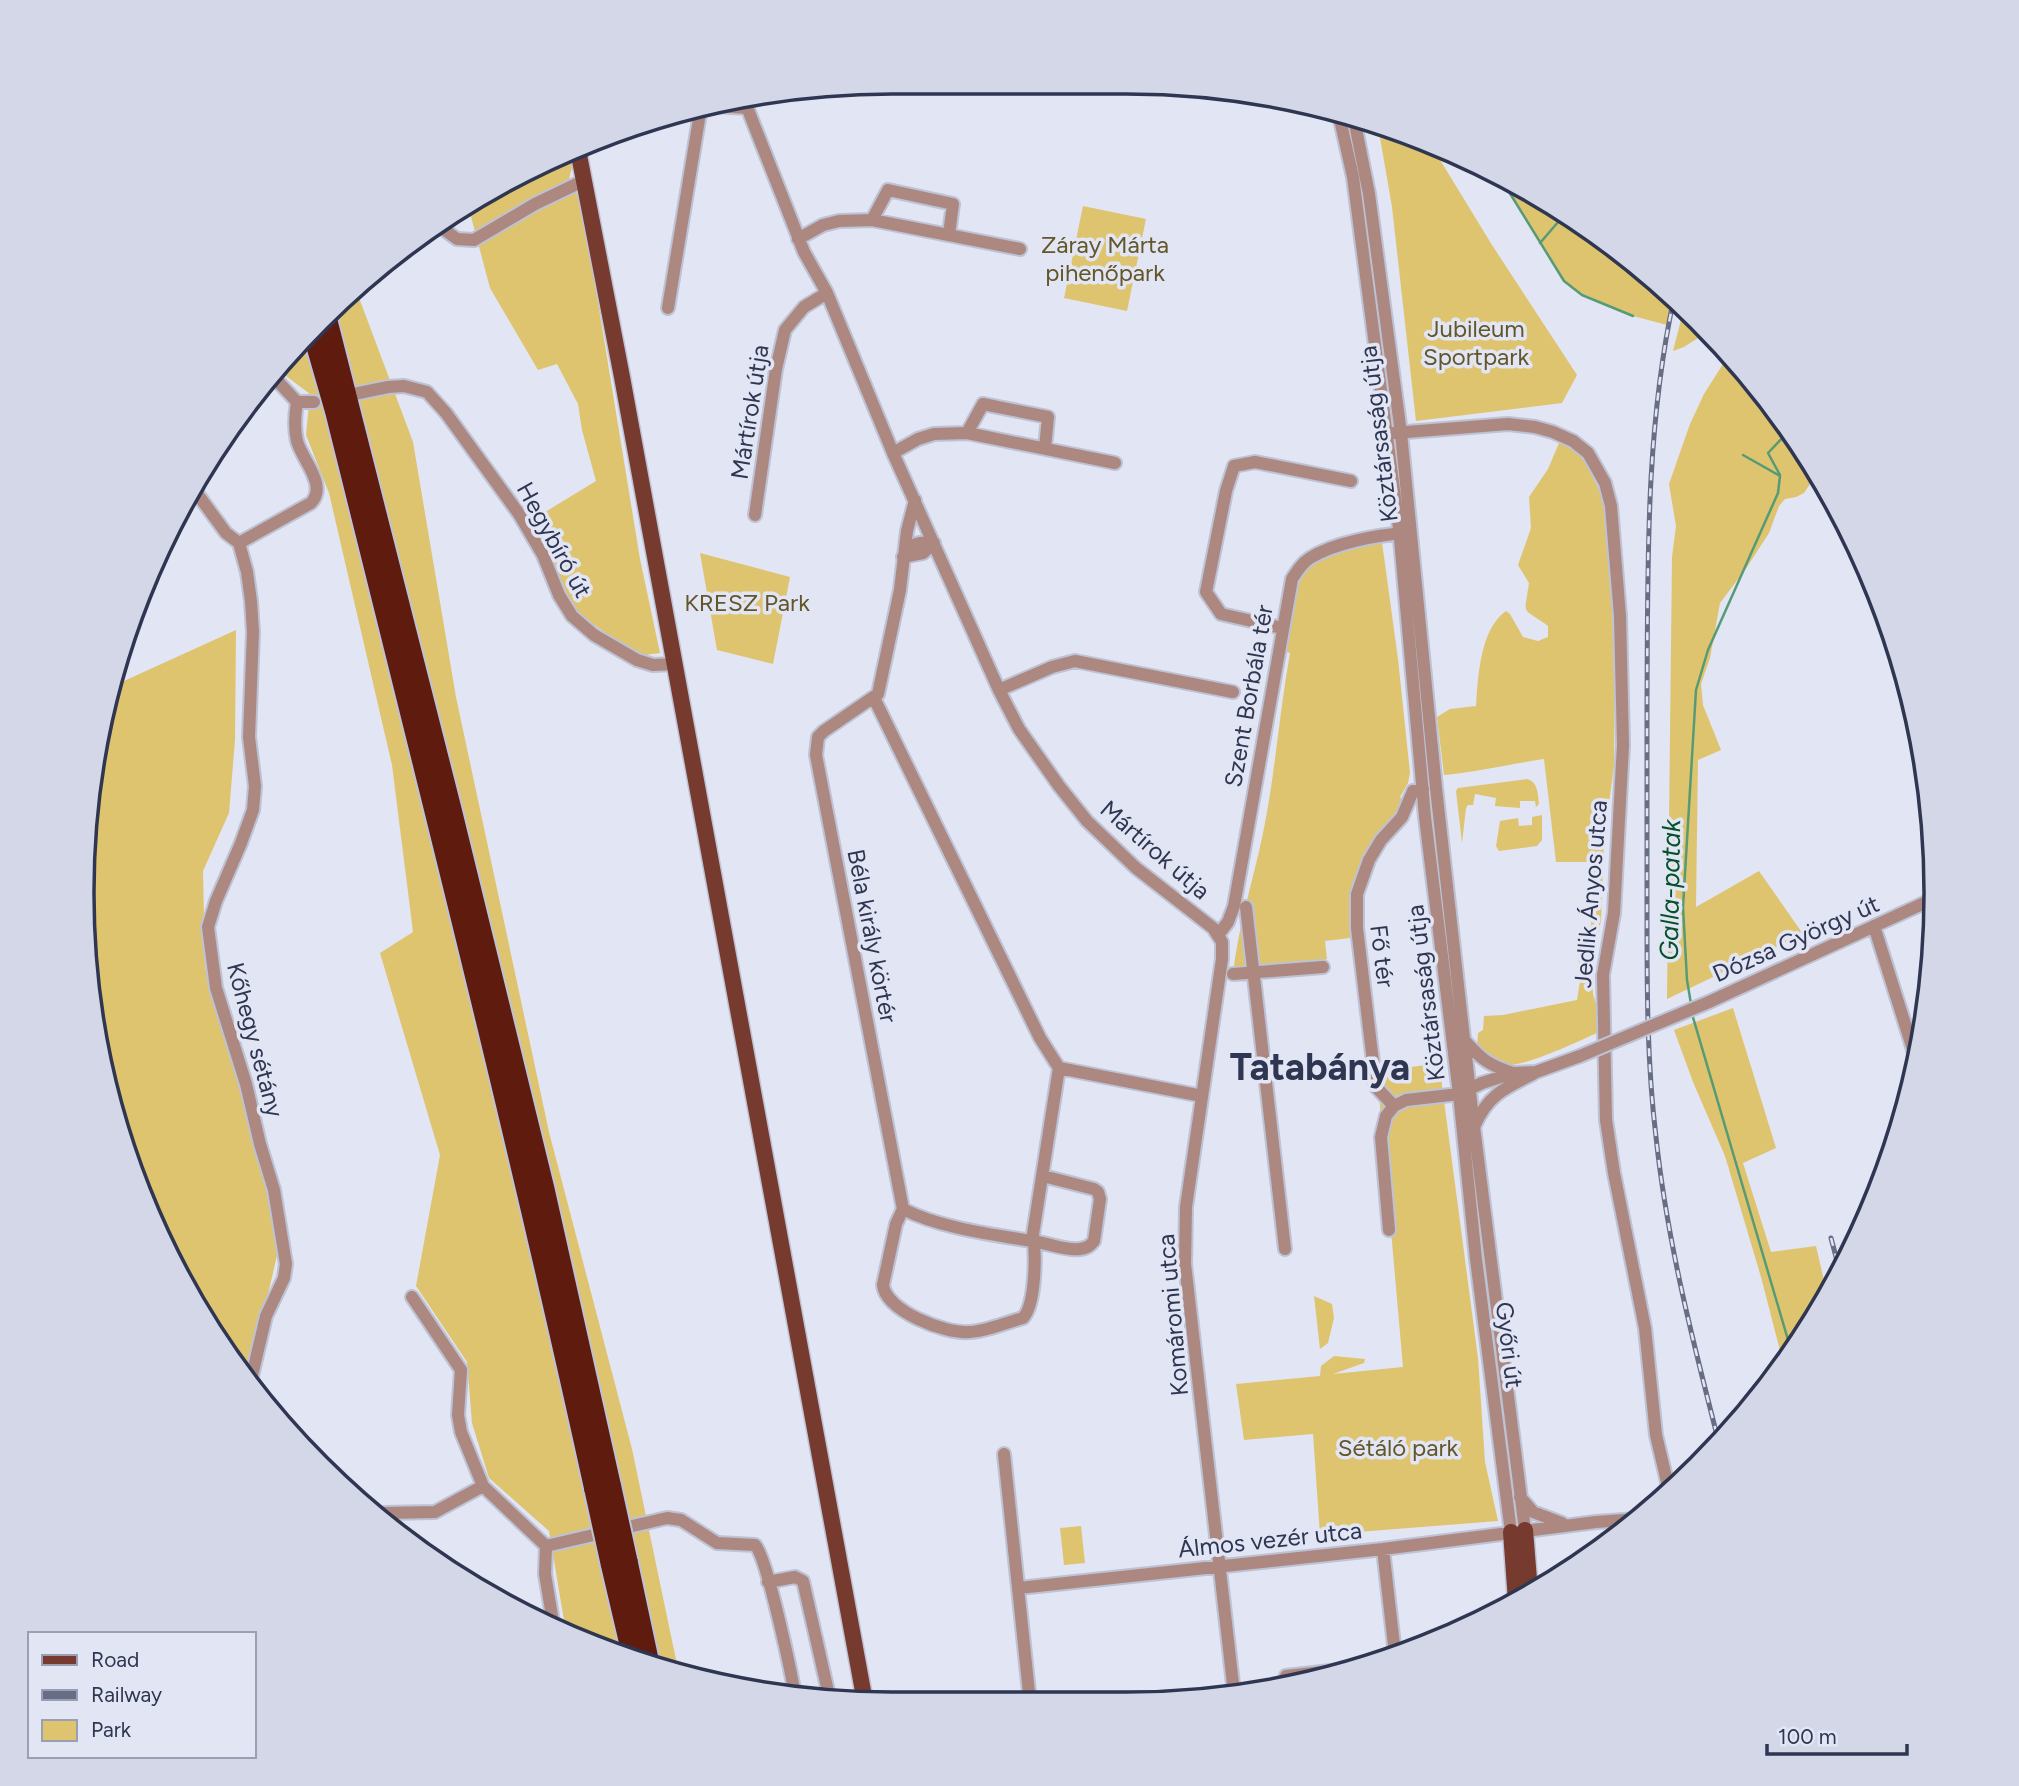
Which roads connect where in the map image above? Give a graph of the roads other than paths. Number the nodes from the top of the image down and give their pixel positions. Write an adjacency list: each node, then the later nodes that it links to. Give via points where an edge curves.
1 (748, 108): 10 (street, Mártírok útja)
2 (699, 119): 13 (street)
3 (1341, 124): 22 (street, Köztársaság útja, via 1353,177)
4 (1356, 129): 21 (street, Köztársaság útja)
5 (580, 158): 6 (main road)
6 (585, 180): 8 (street, via 474,240 457,239); 35 (main road)
7 (872, 220): 9 (street); 9 (street, via 888,190 953,204); 10 (street, via 823,225)
8 (446, 231)
9 (949, 234): 11 (street)
10 (798, 239): 12 (street, Mártírok útja)
11 (1020, 249)
12 (827, 293): 24 (street, Mártírok útja); 29 (street, Mártírok útja, via 804,307 785,330)
13 (668, 308)
14 (329, 327): 69 (highway, via 541,1175)
15 (315, 343): 69 (highway)
16 (280, 383): 18 (street)
17 (354, 394): 35 (street, Hegybíró út, via 396,386 427,392 519,514 572,616 637,660)
18 (297, 402): 19 (street); 32 (street, via 297,442 313,475 316,497)
19 (314, 402)
20 (967, 433): 23 (street); 23 (street, via 983,404 1048,417); 24 (street, via 934,434)
21 (1401, 433): 22 (street, Jedlik Ányos utca); 30 (street, Köztársaság útja); 67 (street, Jedlik Ányos utca, via 1508,424 1553,432 1588,453 1605,483 1611,506 1623,745 1614,913 1603,975 1606,1120 1645,1328 1655,1428)
22 (1387, 434): 30 (street, Köztársaság útja)
23 (1045, 448): 25 (street)
24 (893, 453): 28 (street, Mártírok útja)
25 (1115, 463)
26 (1351, 481): 34 (street, via 1255,462 1234,466 1206,592 1221,614)
27 (200, 497): 32 (street)
28 (915, 499): 31 (street, Mártírok útja); 33 (street)
29 (755, 515)
30 (1406, 533): 34 (street, Szent Borbála tér, via 1374,536 1307,559 1292,579); 39 (street, Köztársaság útja); 49 (street, Köztársaság útja)
31 (934, 543): 33 (street, via 921,541); 36 (street, Mártírok útja)
32 (239, 544): 65 (street, Kőhegy sétány, via 251,601 249,737 255,786 253,810 208,927 216,988 274,1190 286,1264 285,1278 266,1316)
33 (903, 557): 38 (street, via 900,590)
34 (1282, 628): 45 (street, Szent Borbála tér, via 1234,906)
35 (675, 664): 90 (main road)
36 (999, 690): 37 (street, via 1075,661); 45 (street, Mártírok útja, via 1037,757 1087,821)
37 (1233, 692)
38 (874, 698): 51 (street, via 1040,1038); 60 (street, Béla király körtér, via 824,731 818,737 816,755)
39 (1423, 789): 40 (street, Fő tér, via 1413,791); 41 (street, Köztársaság útja)
40 (1402, 817): 41 (street); 57 (street, Fő tér, via 1368,860 1356,912 1376,1087)
41 (1426, 817): 55 (street, Köztársaság útja)
42 (1924, 903): 44 (street, Dózsa György út)
43 (1246, 907): 47 (street)
44 (1874, 926): 50 (street); 52 (street, Dózsa György út, bridge, via 1709,1002)
45 (1218, 935): 56 (street, Komáromi utca, via 1222,959)
46 (1323, 967): 47 (street)
47 (1254, 972): 48 (street); 63 (street)
48 (1233, 974)
49 (1465, 1041): 53 (street, via 1480,1059); 55 (street, Köztársaság útja)
50 (1910, 1041)
51 (1059, 1068): 56 (street); 59 (street, Béla király körtér)
52 (1536, 1072): 53 (street, Dózsa György út); 54 (street)
53 (1513, 1073): 55 (street, Dózsa György út)
54 (1500, 1090): 55 (street); 58 (street, via 1484,1106)
55 (1464, 1092): 57 (street, via 1406,1100); 58 (street, Győri út); 74 (street, Győri út, via 1476,1259)
56 (1202, 1096): 78 (street, Komáromi utca, via 1186,1207 1185,1264)
57 (1394, 1106): 61 (street, via 1382,1125 1381,1137)
58 (1474, 1127): 70 (street, Győri út)
59 (1043, 1177): 62 (street, Béla király körtér); 62 (street, via 1094,1189 1100,1199 1090,1246 1071,1249)
60 (903, 1209): 62 (street, via 925,1219); 62 (street, Béla király körtér, via 884,1292 924,1324 969,1332 1023,1318 1030,1306)
61 (1389, 1230)
62 (1034, 1241)
63 (1285, 1249)
64 (412, 1297): 68 (street, via 461,1370 461,1432)
65 (253, 1370)
66 (1004, 1454): 81 (street)
67 (1667, 1480)
68 (483, 1486): 71 (street, via 435,1512); 75 (street)
69 (603, 1489): 77 (highway, bridge)
70 (1520, 1497): 73 (street, via 1533,1512); 74 (street, Győri út)
71 (391, 1513)
72 (1618, 1521): 73 (street, Álmos vezér utca)
73 (1569, 1525): 74 (street, Álmos vezér utca)
74 (1518, 1531): 76 (street, Álmos vezér utca); 80 (main road, Győri út); 82 (main road, Győri út)
75 (546, 1546): 79 (street, via 674,1518 717,1543 755,1545); 83 (street)
76 (1383, 1549): 78 (street, Álmos vezér utca); 84 (street)
77 (619, 1562): 85 (highway); 86 (highway)
78 (1221, 1566): 81 (street, Álmos vezér utca); 87 (street, Komáromi utca)
79 (768, 1582): 88 (street); 89 (street, via 795,1577 803,1581)
80 (1528, 1583)
81 (1019, 1588): 91 (street)
82 (1516, 1590)
83 (552, 1614)
84 (1394, 1645)
85 (631, 1647)
86 (646, 1652)
87 (1233, 1684)
88 (793, 1685)
89 (827, 1689)
90 (863, 1691)
91 (1029, 1692)

